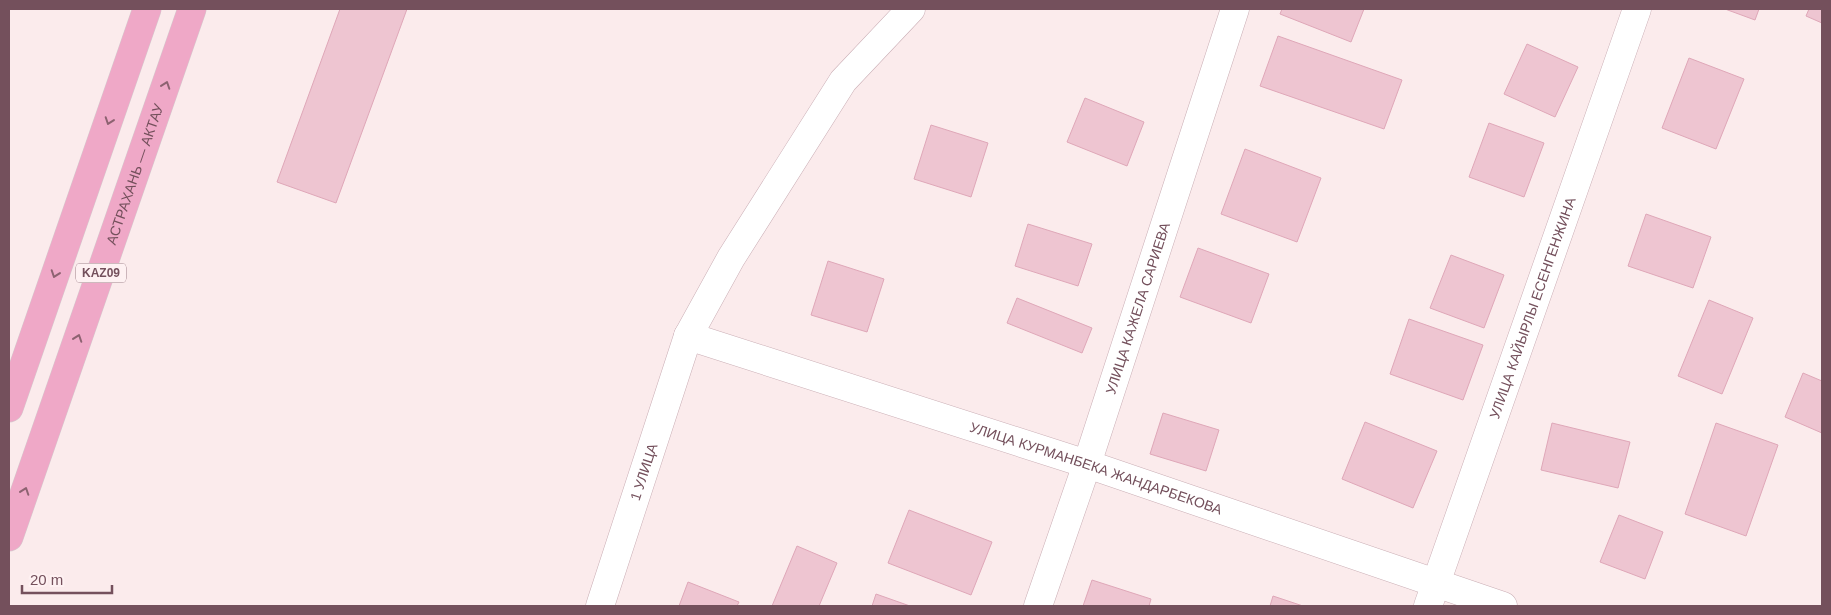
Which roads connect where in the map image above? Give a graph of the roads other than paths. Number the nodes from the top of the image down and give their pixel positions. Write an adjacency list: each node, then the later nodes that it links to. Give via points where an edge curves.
1 (192, 9): 9 (highway, АСТРАХАНЬ — АКТАУ / KAZ09, one-way to 1)
2 (911, 9): 6 (street, 1 УЛИЦА, via 843,81 730,258)
3 (1235, 9): 8 (street, УЛИЦА КАЖЕЛА САРИЕВА)
4 (1637, 9): 10 (street, УЛИЦА КАЙЫРЛЫ ЕСЕНГЕНЖИНА)
5 (143, 14): 7 (highway, KAZ09, one-way to 7)
6 (688, 336): 8 (street, УЛИЦА КУРМАНБЕКА ЖАНДАРБЕКОВА); 11 (street, 1 УЛИЦА)
7 (9, 408)
8 (1087, 464): 10 (street, УЛИЦА КУРМАНБЕКА ЖАНДАРБЕКОВА); 12 (street, УЛИЦА КАЖЕЛА САРИЕВА)
9 (9, 537)
10 (1432, 595): 13 (street, УЛИЦА КУРМАНБЕКА ЖАНДАРБЕКОВА)
11 (600, 606)
12 (1038, 606)
13 (1503, 606)

